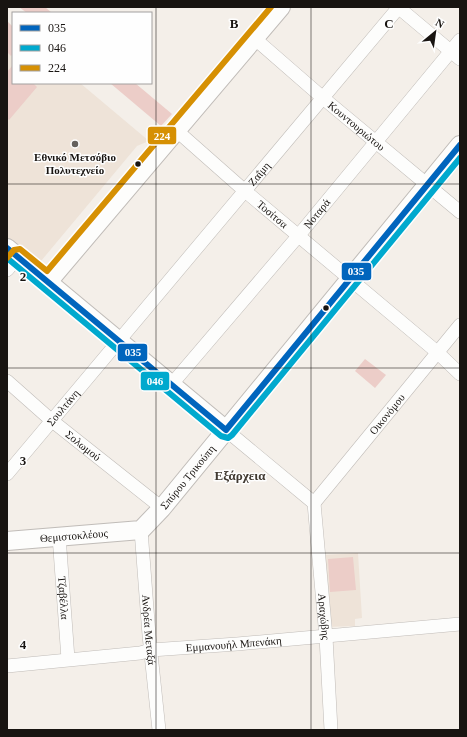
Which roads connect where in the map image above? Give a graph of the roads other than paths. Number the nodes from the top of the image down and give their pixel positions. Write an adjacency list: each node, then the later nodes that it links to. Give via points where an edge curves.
1 (280, 7): 3 (street)
2 (398, 7): 5 (street); 6 (street, Ζαΐμη)
3 (254, 38): 6 (street, Κουντουριώτου); 7 (street)
4 (460, 40): 5 (street, Νοταρά)
5 (455, 55): 8 (street, Νοταρά)
6 (323, 98): 8 (street, Κουντουριώτου); 11 (street, Ζαΐμη)
7 (176, 130): 11 (street, Τοσίτσα); 16 (street)
8 (376, 141): 10 (street, Κουντουριώτου); 13 (street, Νοταρά)
9 (460, 146): 10 (street, Σπύρου Τρικούπη)
10 (428, 184): 12 (street, Κουντουριώτου); 15 (street, Σπύρου Τρικούπη)
11 (245, 191): 13 (street, Τοσίτσα); 18 (street, Ζαΐμη)
12 (460, 212)
13 (299, 235): 15 (street, Τοσίτσα); 22 (street, Νοταρά)
14 (11, 258): 16 (street)
15 (350, 279): 19 (street, Τοσίτσα); 24 (street, Σπύρου Τρικούπη)
16 (48, 282): 18 (street)
17 (460, 325): 19 (street, Οικονόμου)
18 (119, 341): 22 (street); 23 (street, Σουλτάνη)
19 (437, 352): 20 (street, Τοσίτσα); 26 (street, Οικονόμου)
20 (460, 374)
21 (7, 381): 23 (street, Σολωμού)
22 (172, 385): 24 (street)
23 (51, 420): 25 (street, Σουλτάνη); 27 (street, Σολωμού)
24 (226, 430): 26 (street); 27 (street, Σπύρου Τρικούπη)
25 (7, 474)
26 (314, 503): 32 (street, Αραχώβης)
27 (162, 508): 28 (street, Σπύρου Τρικούπη)
28 (141, 530): 29 (street, Θεμιστοκλέους); 33 (street, Ανδρέα Μεταξά)
29 (59, 536): 30 (street, Θεμιστοκλέους); 34 (street, Τζαβέλλα)
30 (7, 541)
31 (460, 624): 32 (street, Εμμανουήλ Μπενάκη)
32 (326, 636): 33 (street, Εμμανουήλ Μπενάκη); 37 (street, Αραχώβης)
33 (152, 650): 34 (street, Εμμανουήλ Μπενάκη); 36 (street, Ανδρέα Μεταξά)
34 (68, 659): 35 (street, Εμμανουήλ Μπενάκη)
35 (7, 666)
36 (159, 730)
37 (331, 730)

